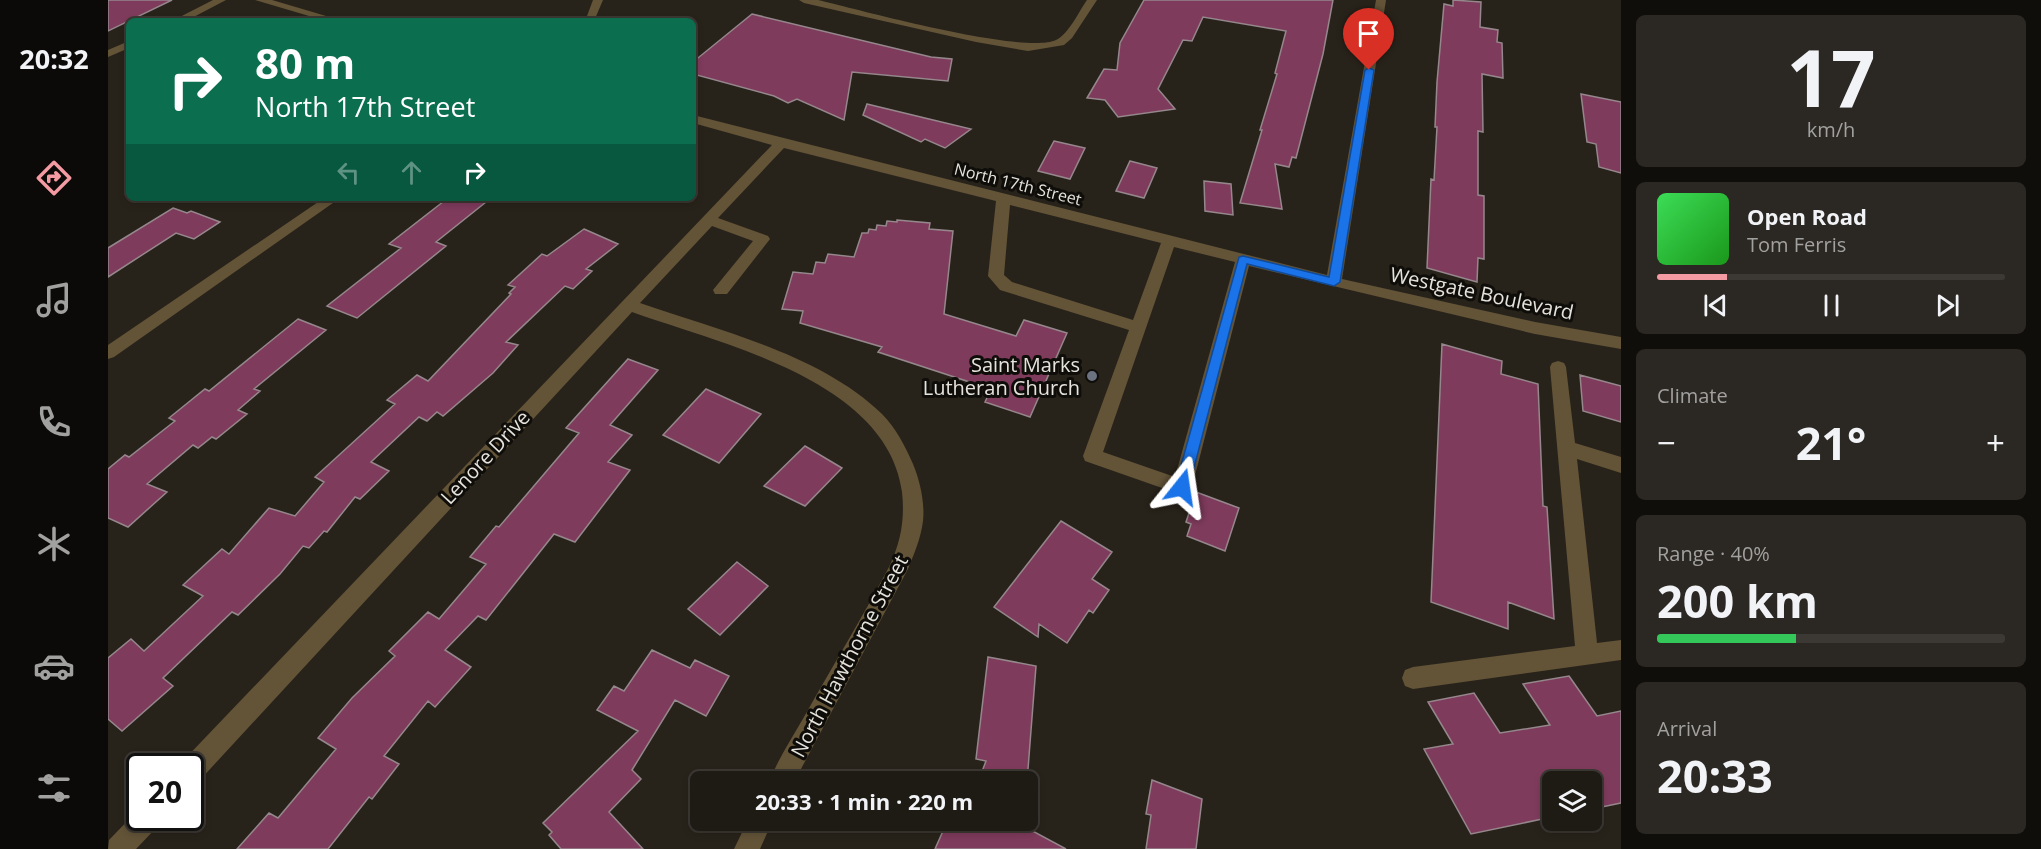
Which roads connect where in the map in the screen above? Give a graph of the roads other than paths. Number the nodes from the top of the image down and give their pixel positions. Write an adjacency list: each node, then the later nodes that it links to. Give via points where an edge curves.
1 (221, 0): 7 (street)
2 (260, 0): 8 (street)
3 (598, 0): 9 (street)
4 (804, 0): 5 (street, via 1012,47 1060,43)
5 (1092, 0)
6 (1381, 0): 19 (street)
7 (183, 18)
8 (327, 18)
9 (591, 18)
10 (126, 45): 11 (street)
11 (108, 54)
12 (696, 120): 13 (street, North 17th Street)
13 (781, 143): 14 (street, North 17th Street); 16 (street, Lenore Drive)
14 (1003, 199): 17 (street, North 17th Street); 22 (street, via 996,276 1006,286)
15 (329, 201): 24 (street)
16 (709, 220): 20 (street, via 763,239); 21 (street, Lenore Drive)
17 (1169, 241): 18 (street, North 17th Street); 22 (street)
18 (1243, 259): 19 (street, North 17th Street); 22 (street, via 1182,487 1092,456)
19 (1334, 282): 23 (street, Westgate Boulevard, via 1535,328)
20 (721, 290)
21 (628, 305): 31 (street, Lenore Drive); 32 (street, North Hawthorne Street, via 817,375 878,420 905,465 914,514 910,538 898,569)
22 (1138, 327)
23 (1621, 343)
24 (108, 353)
25 (1558, 367): 26 (street)
26 (1566, 448): 27 (street); 29 (street)
27 (1621, 465)
28 (1621, 650): 29 (street)
29 (1587, 655): 30 (street)
30 (1413, 678)
31 (204, 757)
32 (788, 771)
33 (135, 831): 35 (street)
34 (756, 831): 36 (street)
35 (118, 849)
36 (747, 849)

